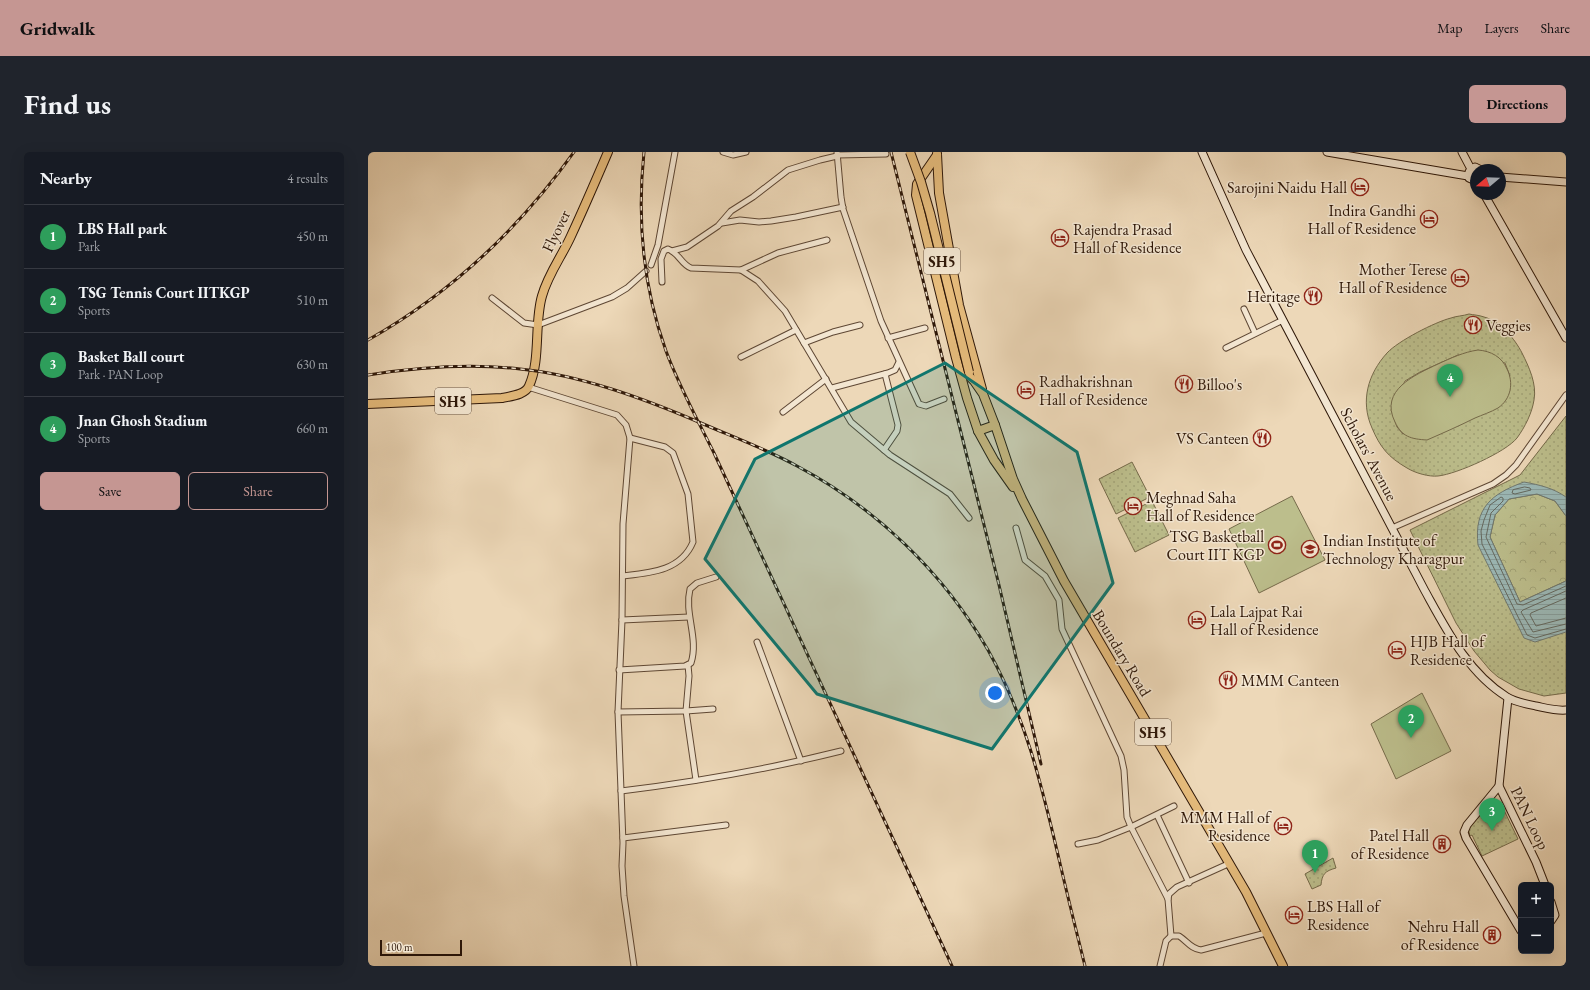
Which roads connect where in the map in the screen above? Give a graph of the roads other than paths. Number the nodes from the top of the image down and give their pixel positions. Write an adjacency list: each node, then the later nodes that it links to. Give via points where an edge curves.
1 (608, 152): 27 (main road, Flyover, via 571,237 546,283)
2 (675, 152): 20 (street, via 658,245)
3 (723, 152): 4 (street, via 733,155)
4 (746, 152)
5 (910, 152): 39 (main road, SH5, bridge, via 928,206)
6 (1202, 152): 26 (street, Scholars' Avenue, via 1246,250)
7 (1327, 152): 12 (street)
8 (1462, 152): 12 (street)
9 (937, 153): 43 (main road, Boundary Road, via 917,184 916,195); 44 (main road, via 939,193 959,305)
10 (837, 154): 11 (street); 16 (street); 17 (street, via 788,170 731,212)
11 (886, 154)
12 (1470, 172)
13 (1506, 177): 14 (street)
14 (1566, 182)
15 (1487, 200): 33 (street)
16 (843, 207): 17 (street, via 771,221); 32 (street)
17 (722, 222): 19 (street, via 690,245)
18 (826, 240): 22 (street, via 778,253)
19 (672, 251): 22 (street, via 683,263 692,268); 23 (street, via 666,249 662,254)
20 (651, 264)
21 (646, 270): 27 (street, via 627,288 612,297)
22 (741, 270): 30 (street, via 758,281 775,298)
23 (662, 282)
24 (492, 298): 27 (street, via 524,323)
25 (1244, 309): 31 (street)
26 (1283, 320): 31 (street); 56 (street, Scholars' Avenue)
27 (538, 325): 41 (main road, Flyover, via 534,364)
28 (860, 325): 34 (street)
29 (925, 328): 32 (street)
30 (796, 330): 34 (street); 36 (street)
31 (1255, 333): 35 (street)
32 (888, 338): 37 (street)
33 (1566, 338)
34 (804, 343): 40 (street)
35 (1226, 348)
36 (741, 357)
37 (899, 362): 38 (street, via 895,370); 46 (street, via 919,404 926,406)
38 (885, 374): 42 (street); 52 (street, via 898,425 897,431)
39 (969, 375): 43 (main road); 44 (main road, SH5)
40 (826, 379): 42 (street); 48 (street)
41 (528, 387): 47 (main road, SH5, via 519,394 502,398); 51 (street, via 617,415 626,425)
42 (832, 388): 52 (street, via 849,419)
43 (965, 391): 50 (main road, Boundary Road)
44 (983, 394): 49 (main road, Boundary Road / SH5)
45 (1566, 395): 56 (street, via 1516,465 1503,477)
46 (944, 399)
47 (368, 404)
48 (783, 412)
49 (995, 425): 50 (main road); 53 (main road, Boundary Road / SH5)
50 (978, 431): 53 (main road, Boundary Road / SH5, via 994,460)
51 (630, 438): 57 (street, via 623,524); 57 (street, via 665,447 673,453 688,494 693,542 690,549 672,566)
52 (884, 450): 54 (street, via 950,494)
53 (1022, 499): 80 (main road, Boundary Road / SH5, via 1078,608 1172,763)
54 (969, 518)
55 (1016, 528): 77 (street, via 1025,560 1045,576 1059,600 1062,629 1121,756 1127,816)
56 (1392, 528): 64 (street, Scholars' Avenue, via 1461,652 1480,676)
57 (623, 576): 60 (street)
58 (716, 576): 59 (street, via 693,585 689,594)
59 (689, 617): 60 (street); 62 (street, via 694,641 691,663)
60 (622, 620): 63 (street)
61 (757, 642): 70 (street)
62 (688, 665): 63 (street); 67 (street, via 690,676)
63 (619, 670): 68 (street)
64 (1508, 698): 66 (street, Scholars' Avenue, via 1524,704 1558,711); 72 (street, PAN Loop)
65 (713, 709): 67 (street)
66 (1566, 710)
67 (686, 711): 68 (street); 71 (street)
68 (618, 712): 73 (street)
69 (841, 751): 70 (street)
70 (801, 761): 71 (street)
71 (696, 780): 73 (street)
72 (1499, 786): 81 (street, PAN Loop); 84 (street, PAN Loop, via 1464,832)
73 (621, 791): 78 (street)
74 (1174, 806): 75 (street)
75 (1157, 815): 77 (street); 82 (street)
76 (726, 825): 78 (street)
77 (1131, 827): 79 (street, via 1104,838); 83 (street)
78 (623, 838): 87 (street, via 624,896)
79 (1078, 844)
80 (1228, 864): 82 (street); 85 (main road, Boundary Road / SH5, via 1246,892)
81 (1544, 882)
82 (1189, 883): 83 (street, via 1172,890)
83 (1168, 899): 86 (street)
84 (1518, 926)
85 (1266, 933): 86 (street, via 1201,950 1195,949 1179,936); 89 (main road, Boundary Road / SH5)
86 (1171, 936): 88 (street, via 1166,941)
87 (634, 966)
88 (1160, 966)
89 (1283, 966)

